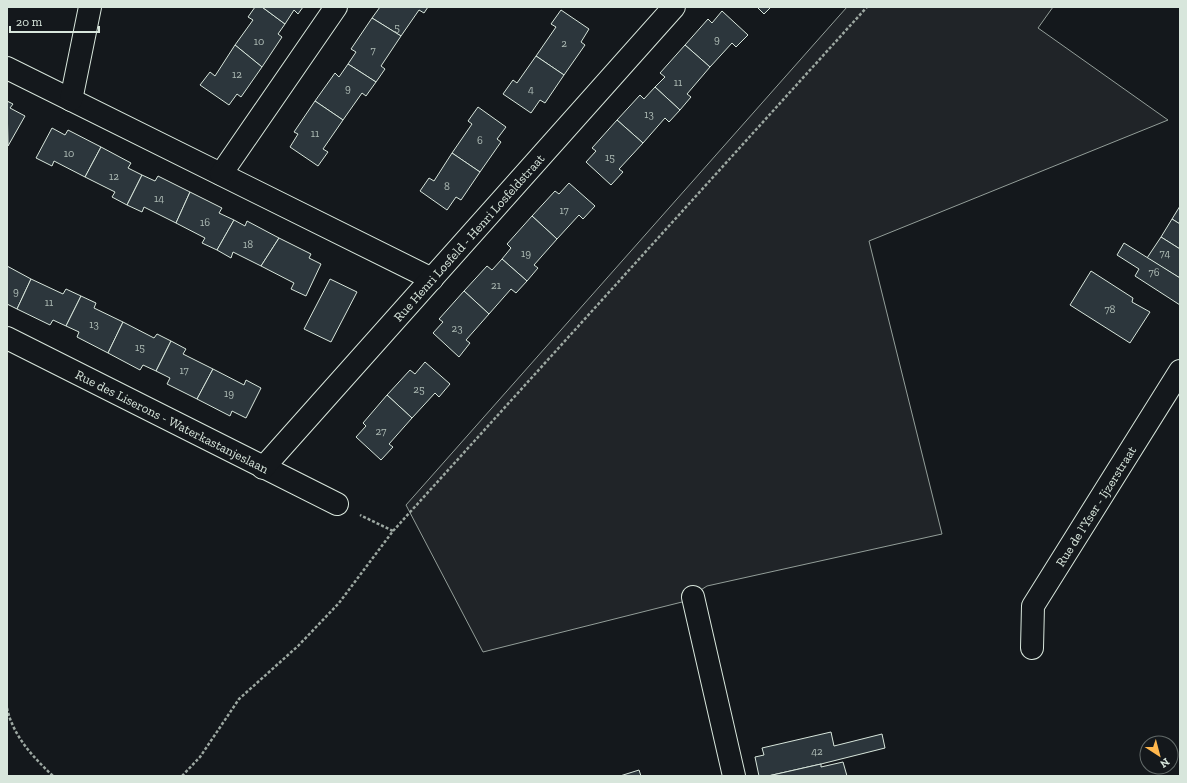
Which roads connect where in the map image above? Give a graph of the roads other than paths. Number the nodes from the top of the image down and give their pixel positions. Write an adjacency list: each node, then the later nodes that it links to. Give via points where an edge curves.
1 (90, 7): 5 (street)
2 (336, 7): 6 (street)
3 (674, 7): 7 (street, Rue Henri Losfeld - Henri Losfeldstraat)
4 (7, 68): 5 (street)
5 (71, 100): 6 (street)
6 (220, 174): 7 (street)
7 (432, 279): 10 (street, Rue Henri Losfeld - Henri Losfeldstraat)
8 (7, 338): 10 (street, Rue des Liserons - Waterkastanjeslaan)
9 (1180, 371): 13 (street, Rue de l'Yser - Ijzerstraat, via 1033,606)
10 (264, 468): 11 (street, Rue des Liserons - Waterkastanjeslaan)
11 (337, 504)
12 (693, 597): 14 (street)
13 (1032, 648)
14 (734, 776)

